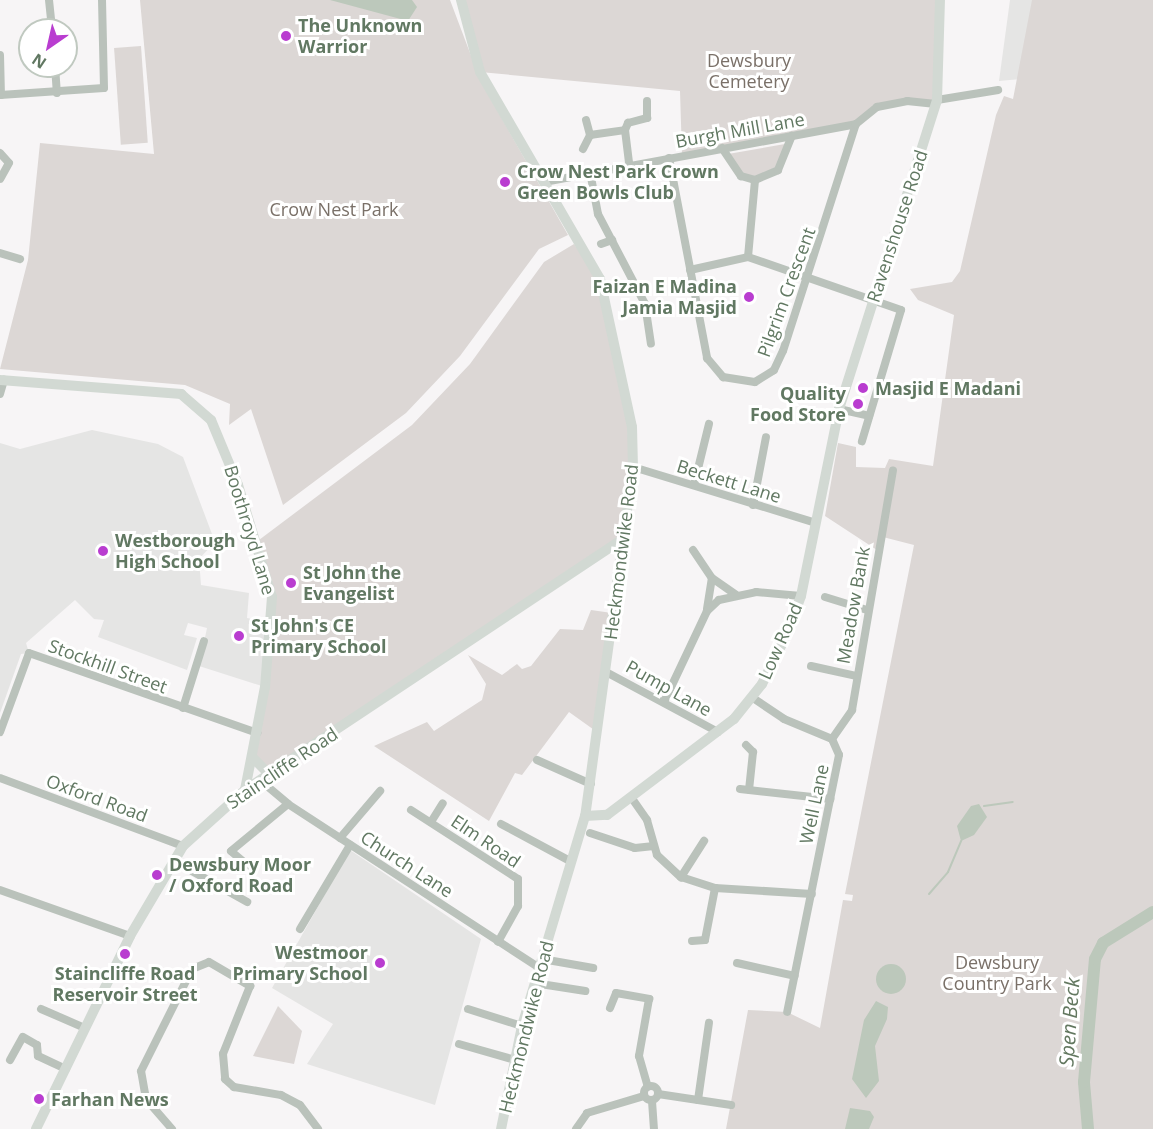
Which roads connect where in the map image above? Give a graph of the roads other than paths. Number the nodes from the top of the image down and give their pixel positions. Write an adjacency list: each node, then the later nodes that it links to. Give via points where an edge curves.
1 (49, 0): 5 (street)
2 (102, 0): 9 (street, via 104,88)
3 (461, 0): 26 (street, Heckmondwike Road, via 480,72)
4 (940, 0): 12 (street, Ravenshouse Road)
5 (51, 18)
6 (0, 56): 10 (street)
7 (56, 78): 9 (street)
8 (998, 90): 12 (street, Burgh Mill Lane)
9 (57, 93): 10 (street)
10 (0, 95)
11 (647, 102): 15 (street, via 647,118 628,123)
12 (937, 102): 14 (street, Burgh Mill Lane, via 907,101 877,107); 34 (street, Ravenshouse Road)
13 (586, 120): 16 (street)
14 (856, 124): 17 (street, Burgh Mill Lane); 33 (street, Pilgrim Crescent)
15 (625, 130): 16 (street); 22 (street)
16 (590, 135): 19 (street)
17 (792, 136): 18 (street, Burgh Mill Lane); 25 (street, via 778,170)
18 (722, 148): 21 (street, Burgh Mill Lane); 25 (street, via 741,176)
19 (583, 149)
20 (0, 153): 24 (street, via 9,163)
21 (669, 158): 22 (street, Burgh Mill Lane); 32 (street, Pilgrim Crescent)
22 (629, 165): 23 (street, Burgh Mill Lane)
23 (590, 172): 26 (street, Burgh Mill Lane); 27 (street, via 598,214)
24 (0, 179)
25 (755, 180): 30 (street)
26 (544, 182): 44 (street, Heckmondwike Road, via 600,279 632,428)
27 (612, 240): 28 (street); 35 (street, via 645,304)
28 (601, 244)
29 (0, 253): 31 (street)
30 (748, 257): 32 (street); 33 (street)
31 (20, 259)
32 (690, 270): 33 (street, Pilgrim Crescent, via 707,358 723,377 738,382 755,382 774,370)
33 (808, 277): 34 (street)
34 (873, 300): 38 (street, Ravenshouse Road); 39 (street, via 896,307 901,318)
35 (651, 344)
36 (2, 380): 37 (street); 66 (street, Boothroyd Lane, via 181,394 211,420 235,474 272,597)
37 (0, 394)
38 (838, 409): 39 (street); 43 (street, Ravenshouse Road)
39 (869, 416): 42 (street)
40 (709, 424): 46 (street)
41 (766, 437): 47 (street)
42 (861, 441)
43 (829, 448): 48 (street, Low Road)
44 (633, 467): 46 (street, Beckett Lane); 49 (street, Heckmondwike Road)
45 (893, 470): 55 (street, Meadow Bank)
46 (694, 485): 47 (street, Beckett Lane)
47 (753, 505): 48 (street, Beckett Lane)
48 (816, 523): 53 (street, Low Road)
49 (621, 540): 59 (street, Heckmondwike Road); 72 (street, Staincliffe Road)
50 (693, 550): 51 (street)
51 (712, 578): 52 (street); 56 (street)
52 (736, 595): 53 (street, via 779,591); 56 (street)
53 (801, 596): 61 (street, Low Road, via 776,659)
54 (825, 597): 55 (street)
55 (867, 610): 60 (street, Meadow Bank)
56 (707, 611): 62 (street)
57 (204, 641): 63 (street)
58 (811, 666): 60 (street)
59 (606, 672): 62 (street, Pump Lane); 73 (street, Heckmondwike Road)
60 (856, 676): 67 (street, Meadow Bank, via 852,710)
61 (753, 698): 65 (street, Low Road); 67 (street, Well Lane, via 783,719)
62 (664, 702): 65 (street, Pump Lane)
63 (183, 708): 64 (street, Stockhill Street, via 29,653); 66 (street, Stockhill Street)
64 (0, 732)
65 (718, 732): 76 (street, Low Road)
66 (256, 733): 69 (street, Boothroyd Lane)
67 (832, 739): 77 (street, Well Lane, via 839,763)
68 (746, 745): 77 (street, via 753,752 745,790)
69 (252, 757): 72 (street); 74 (street, Boothroyd Lane)
70 (537, 760): 73 (street)
71 (0, 778): 88 (street, Oxford Road)
72 (266, 778): 74 (street, Staincliffe Road); 79 (street, Church Lane)
73 (591, 784): 81 (street, Heckmondwike Road)
74 (245, 790): 88 (street, Staincliffe Road)
75 (380, 791): 85 (street)
76 (631, 797): 81 (street, Low Road, via 607,815); 89 (street, via 647,820)
77 (830, 799): 96 (street, Well Lane)
78 (443, 803): 82 (street)
79 (288, 804): 85 (street, Church Lane); 92 (street, via 231,851)
80 (411, 810): 82 (street, Elm Road)
81 (585, 816): 91 (street, Heckmondwike Road)
82 (431, 822): 101 (street, Elm Road, via 518,879 518,906)
83 (501, 824): 91 (street)
84 (590, 833): 89 (street, via 635,848)
85 (340, 838): 87 (street, Church Lane)
86 (704, 841): 93 (street)
87 (350, 845): 98 (street); 101 (street, Church Lane)
88 (183, 846): 90 (street, Staincliffe Road)
89 (654, 846): 93 (street)
90 (174, 861): 97 (street); 99 (street, Staincliffe Road)
91 (570, 861): 102 (street, Heckmondwike Road)
92 (251, 868)
93 (681, 877): 94 (street)
94 (715, 888): 96 (street); 100 (street, via 705,940)
95 (0, 890): 99 (street)
96 (812, 894): 105 (street, Well Lane)
97 (247, 902)
98 (300, 928)
99 (130, 936): 114 (street, Staincliffe Road)
100 (692, 941)
101 (498, 942): 102 (street, Church Lane)
102 (541, 963): 104 (street); 106 (street, Heckmondwike Road)
103 (737, 963): 105 (street)
104 (593, 968)
105 (795, 976): 111 (street, Well Lane)
106 (534, 983): 107 (street); 113 (street, Heckmondwike Road)
107 (585, 992)
108 (610, 1008): 119 (street, via 616,993 649,999 639,1056)
109 (41, 1009): 114 (street)
110 (468, 1009): 113 (street)
111 (788, 1012)
112 (709, 1023): 122 (street)
113 (522, 1026): 117 (street, Heckmondwike Road)
114 (85, 1028): 118 (street, Staincliffe Road)
115 (459, 1044): 117 (street)
116 (10, 1060): 118 (street, via 23,1037 37,1045 38,1056)
117 (515, 1060): 128 (street, Heckmondwike Road)
118 (66, 1069): 125 (street, Staincliffe Road)
119 (648, 1087): 120 (street); 121 (street)
120 (658, 1094): 122 (street); 123 (street)
121 (644, 1096): 123 (street); 129 (street, via 587,1113)
122 (698, 1100): 124 (street)
123 (652, 1101): 130 (street)
124 (731, 1106)
125 (36, 1129)
126 (172, 1129): 127 (street, via 146,1100 141,1071 192,969 209,962 250,986 223,1054 225,1079 234,1087 264,1090 300,1105)
127 (318, 1129)
128 (501, 1129)
129 (576, 1129)
130 (654, 1129)

